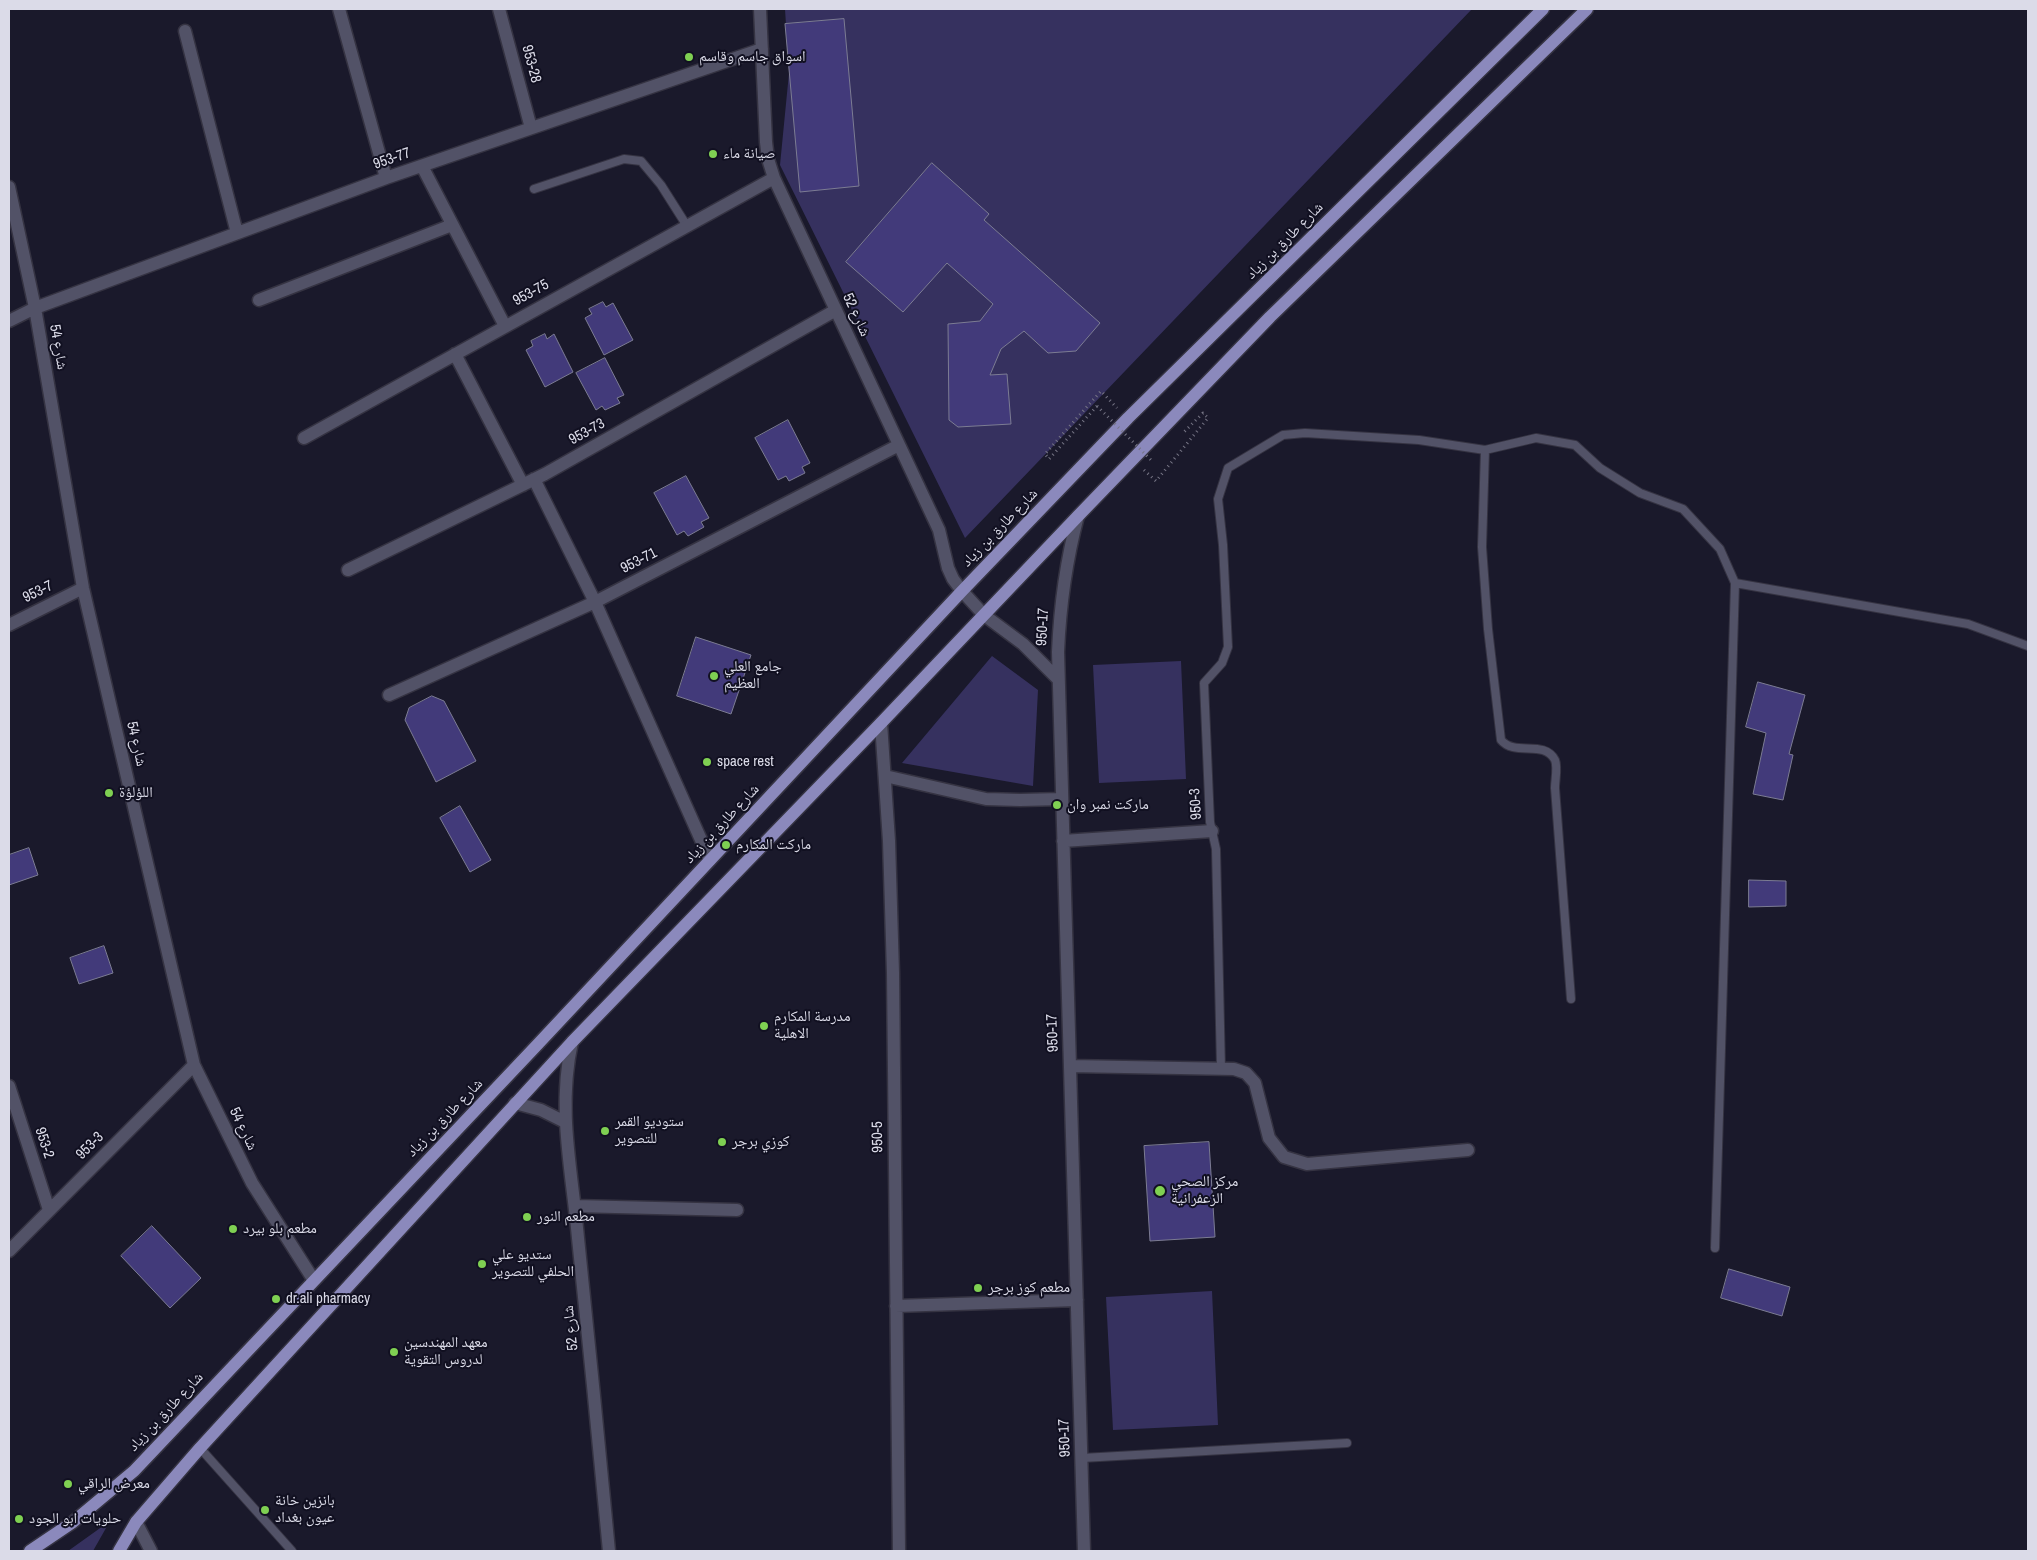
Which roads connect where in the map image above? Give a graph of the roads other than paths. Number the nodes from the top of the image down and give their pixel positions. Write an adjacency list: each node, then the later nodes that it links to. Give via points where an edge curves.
1 (338, 9): 10 (street)
2 (499, 9): 8 (street, 953-28)
3 (760, 9): 7 (street, شارع 52)
4 (1543, 9): 31 (main road, شارع طارق بن زياد, via 1128,418)
5 (1587, 9): 27 (main road, via 1270,317)
6 (185, 31): 16 (street)
7 (762, 49): 8 (street, 953-77); 11 (street, شارع 52, via 766,142)
8 (531, 128): 9 (street, 953-77)
9 (422, 166): 10 (street, 953-77); 14 (street)
10 (386, 178): 16 (street, 953-77)
11 (774, 178): 15 (street, 953-75); 19 (street, شارع 52)
12 (9, 187): 18 (street, شارع 54)
13 (534, 189): 15 (lane, via 624,158 641,161 661,184)
14 (452, 225): 17 (street); 21 (street)
15 (686, 226): 21 (street, 953-75)
16 (237, 234): 18 (street, 953-77)
17 (259, 300)
18 (35, 308): 20 (street, 953-77); 30 (street, شارع 54)
19 (836, 310): 24 (street, شارع 52); 26 (street, 953-73)
20 (9, 321)
21 (505, 326): 22 (street, 953-75)
22 (455, 354): 23 (street, 953-75); 26 (street)
23 (304, 438)
24 (899, 445): 31 (street, شارع 52, via 939,530 948,568); 32 (street, 953-71)
25 (1485, 450): 29 (lane, via 1536,438 1575,445 1600,468 1640,493 1683,509 1720,549); 41 (lane, 950-3, via 1419,440 1304,433 1284,436 1228,468 1218,499 1228,647 1222,663 1204,683); 44 (lane, via 1482,547 1501,740 1506,746 1517,749 1548,752 1556,761 1555,788)
26 (529, 482): 28 (street, 953-73); 32 (street)
27 (1078, 516): 33 (main road); 36 (street, 950-17, via 1062,597)
28 (348, 570)
29 (1735, 583): 35 (lane, via 1968,624); 56 (lane)
30 (83, 588): 34 (street, 953-7); 46 (street, شارع 54)
31 (962, 591): 33 (street, شارع 52); 43 (main road, شارع طارق بن زياد)
32 (595, 602): 37 (street, 953-71); 43 (street)
33 (984, 615): 36 (street, شارع 52, via 1023,644); 38 (main road)
34 (9, 625)
35 (2028, 646)
36 (1058, 679): 40 (street, 950-17)
37 (389, 695)
38 (881, 723): 39 (street, 950-5); 45 (main road)
39 (885, 776): 40 (street, via 986,799); 60 (street, 950-5, via 893,972)
40 (1062, 799): 42 (street, 950-17)
41 (1212, 831): 42 (street); 48 (lane, 950-3, via 1216,849)
42 (1063, 841): 47 (street, 950-17)
43 (710, 860): 58 (main road, شارع طارق بن زياد)
44 (1571, 999)
45 (572, 1042): 50 (main road); 51 (street, شارع 52, via 565,1074)
46 (194, 1065): 54 (street, 953-3); 58 (street, شارع 54, via 252,1183)
47 (1070, 1066): 48 (street); 59 (street, 950-17)
48 (1221, 1069): 52 (street, via 1246,1073 1255,1083 1270,1138 1284,1157 1307,1164)
49 (9, 1086): 54 (street, 953-2)
50 (515, 1103): 51 (street, via 541,1110); 62 (main road)
51 (565, 1122): 53 (street, شارع 52)
52 (1468, 1150)
53 (575, 1206): 55 (street); 69 (street, شارع 52)
54 (49, 1210): 57 (street, 953-3)
55 (737, 1210)
56 (1715, 1248)
57 (9, 1251)
58 (313, 1279): 65 (main road, شارع طارق بن زياد, via 134,1471 73,1522)
59 (1077, 1300): 60 (street); 63 (street, 950-17)
60 (896, 1306): 70 (street, 950-5)
61 (1347, 1443): 63 (lane)
62 (200, 1448): 64 (main road); 68 (lane)
63 (1082, 1458): 71 (street, 950-17)
64 (136, 1522): 66 (main road); 67 (street)
65 (30, 1551)
66 (119, 1551)
67 (150, 1551)
68 (292, 1551)
69 (609, 1551)
70 (899, 1551)
71 (1084, 1551)

